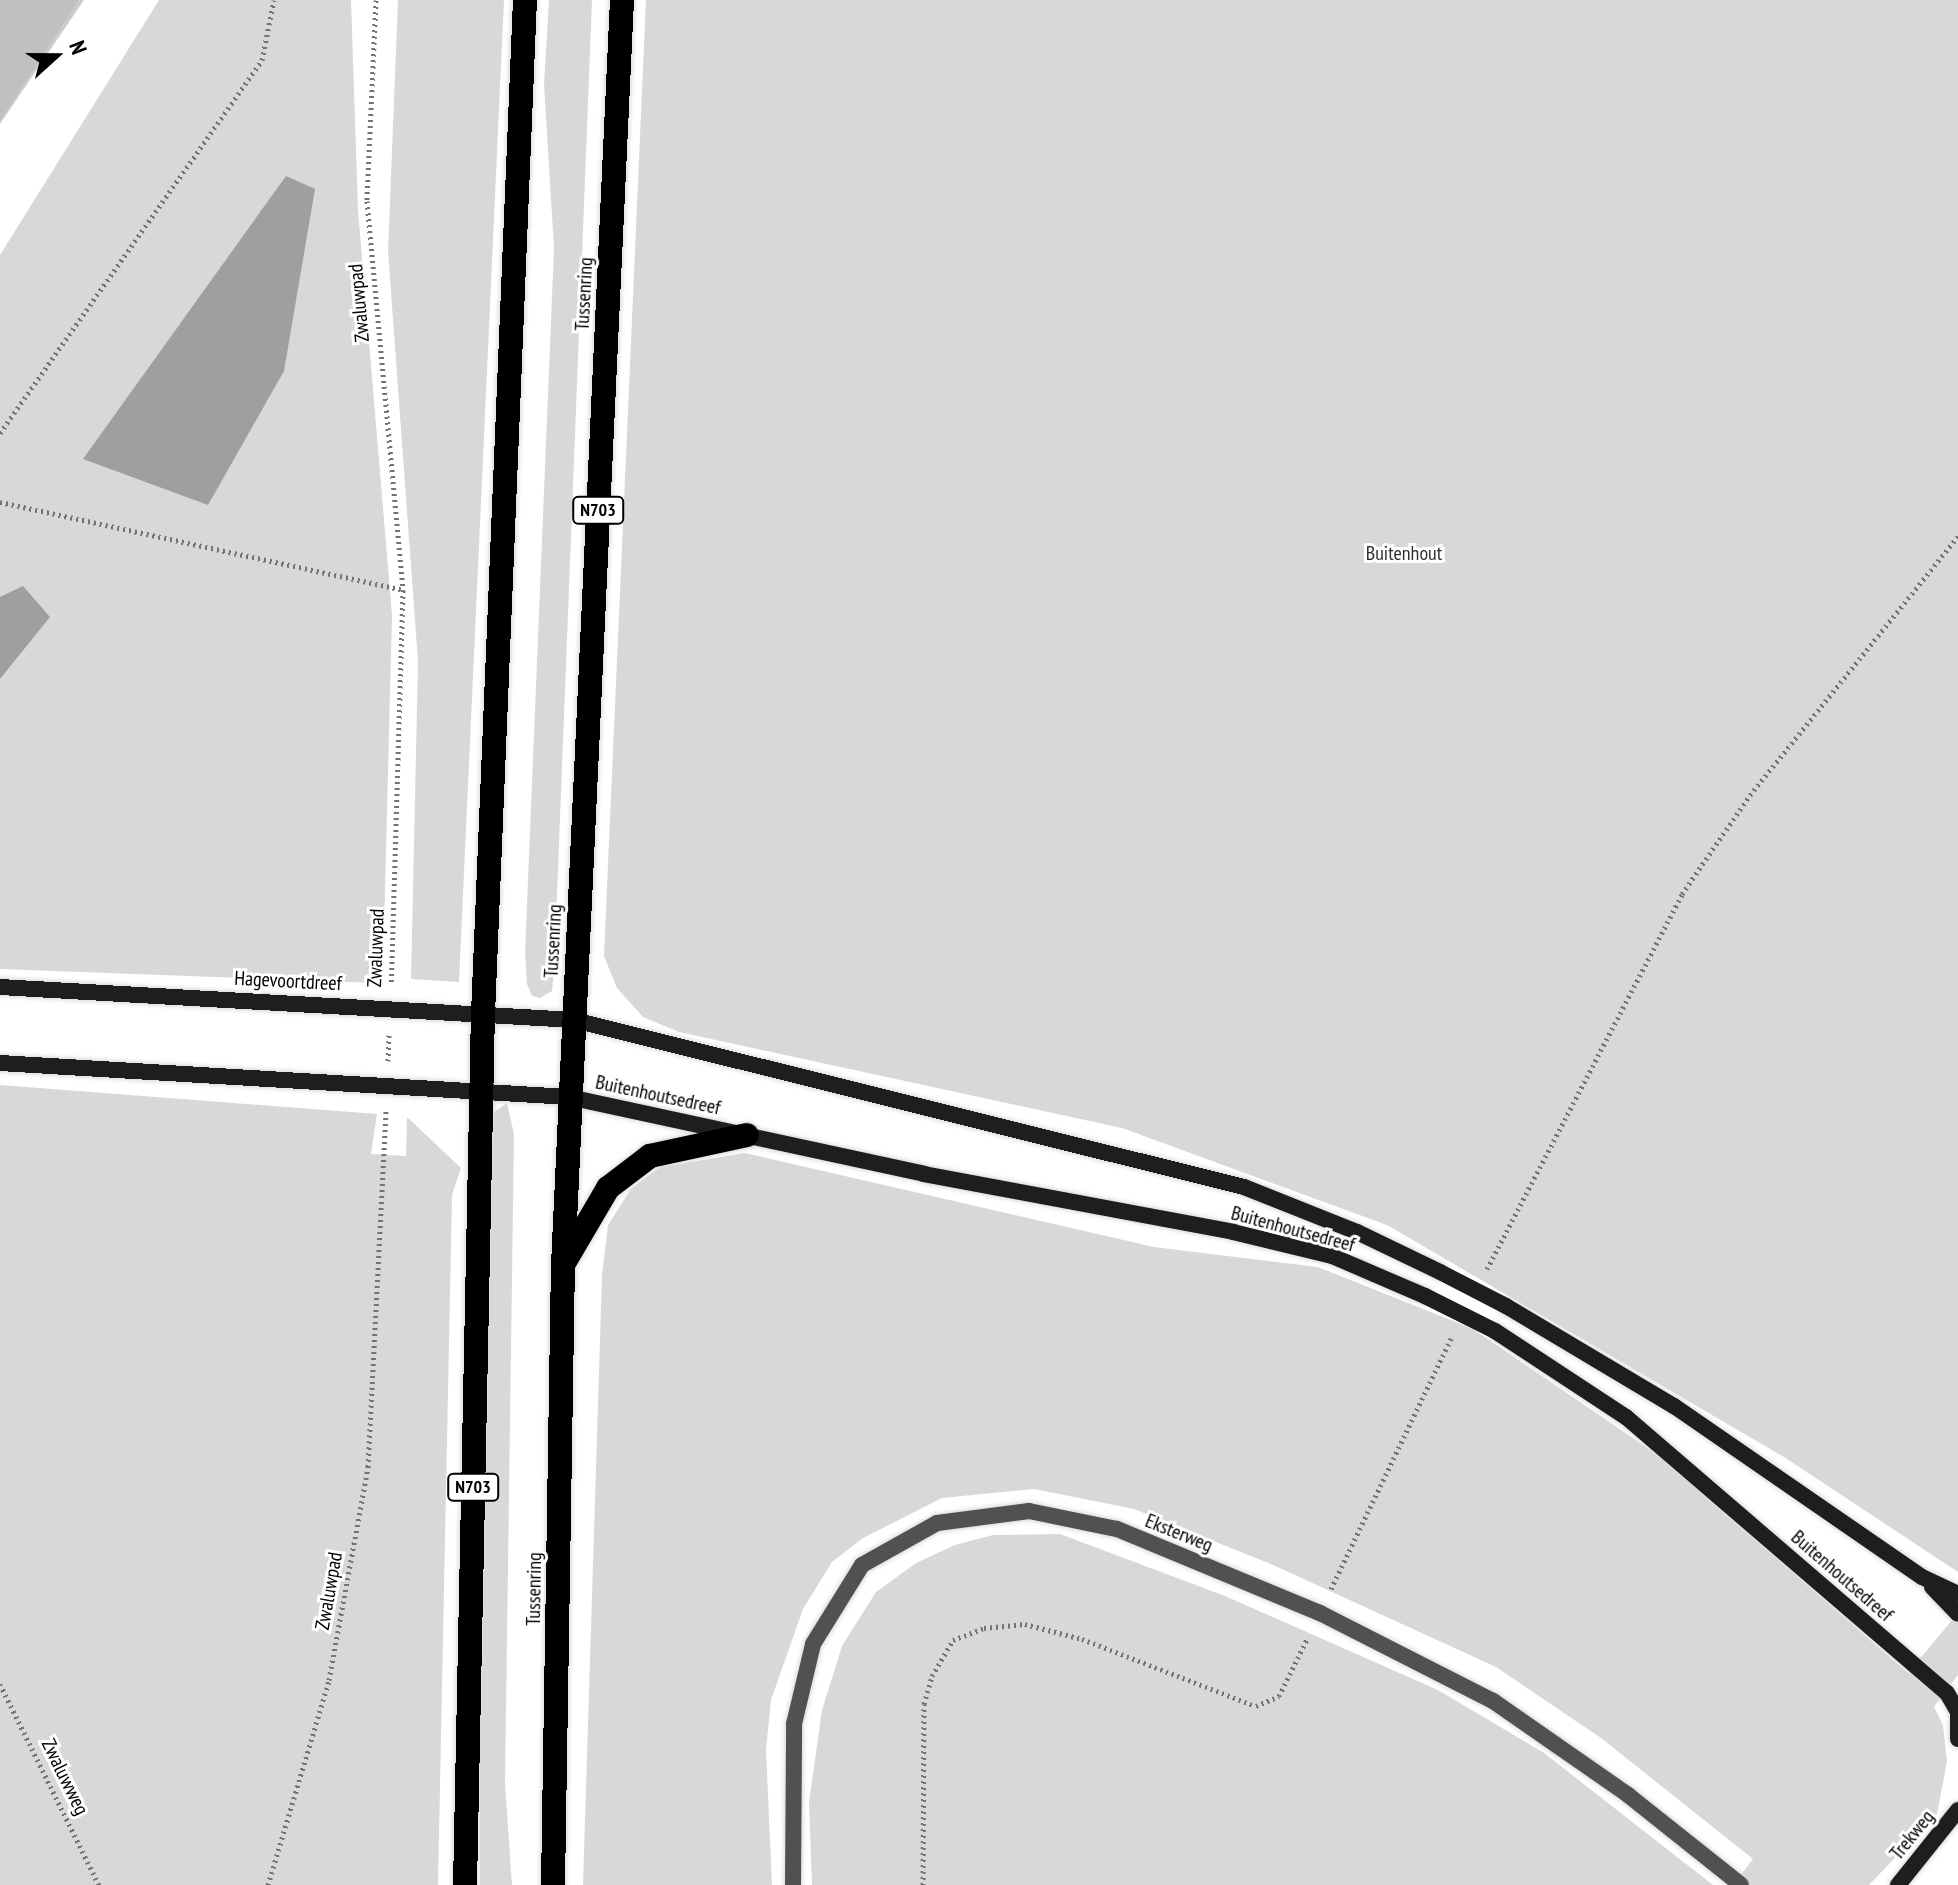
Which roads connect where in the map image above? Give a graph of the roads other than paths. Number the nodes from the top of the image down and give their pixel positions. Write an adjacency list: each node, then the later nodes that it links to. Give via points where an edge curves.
1 (525, 0): 4 (highway, N703)
2 (622, 0): 5 (highway, Tussenring / N703)
3 (0, 987): 4 (main road, Hagevoortdreef)
4 (483, 1014): 5 (main road, Hagevoortdreef); 7 (highway, N703)
5 (574, 1020): 8 (highway, Tussenring / N703); 11 (main road, Buitenhoutsedreef, bridge, via 1244,1187 1357,1232 1506,1306 1674,1406)
6 (0, 1063): 7 (main road)
7 (481, 1088): 8 (main road, Buitenhoutsedreef); 17 (highway, N703)
8 (569, 1097): 9 (main road, Buitenhoutsedreef); 10 (highway, Tussenring / N703)
9 (747, 1135): 10 (highway, via 650,1156 608,1188); 14 (main road, Buitenhoutsedreef, bridge, via 1233,1232 1332,1256 1425,1296 1495,1331 1626,1417 1947,1693)
10 (563, 1265): 18 (highway, Tussenring / N703)
11 (1922, 1577): 12 (main road, Buitenhoutsedreef); 13 (main road, Buitenhoutsedreef)
12 (1958, 1594)
13 (1958, 1614)
14 (1957, 1708): 15 (main road)
15 (1958, 1739)
16 (1958, 1810): 21 (main road, Trekweg)
17 (465, 1885)
18 (553, 1885)
19 (793, 1885): 20 (street, Eksterweg, via 794,1724 813,1644 862,1565 937,1523 1029,1511 1117,1529 1320,1613 1493,1701 1628,1795)
20 (1741, 1885)
21 (1898, 1885)

